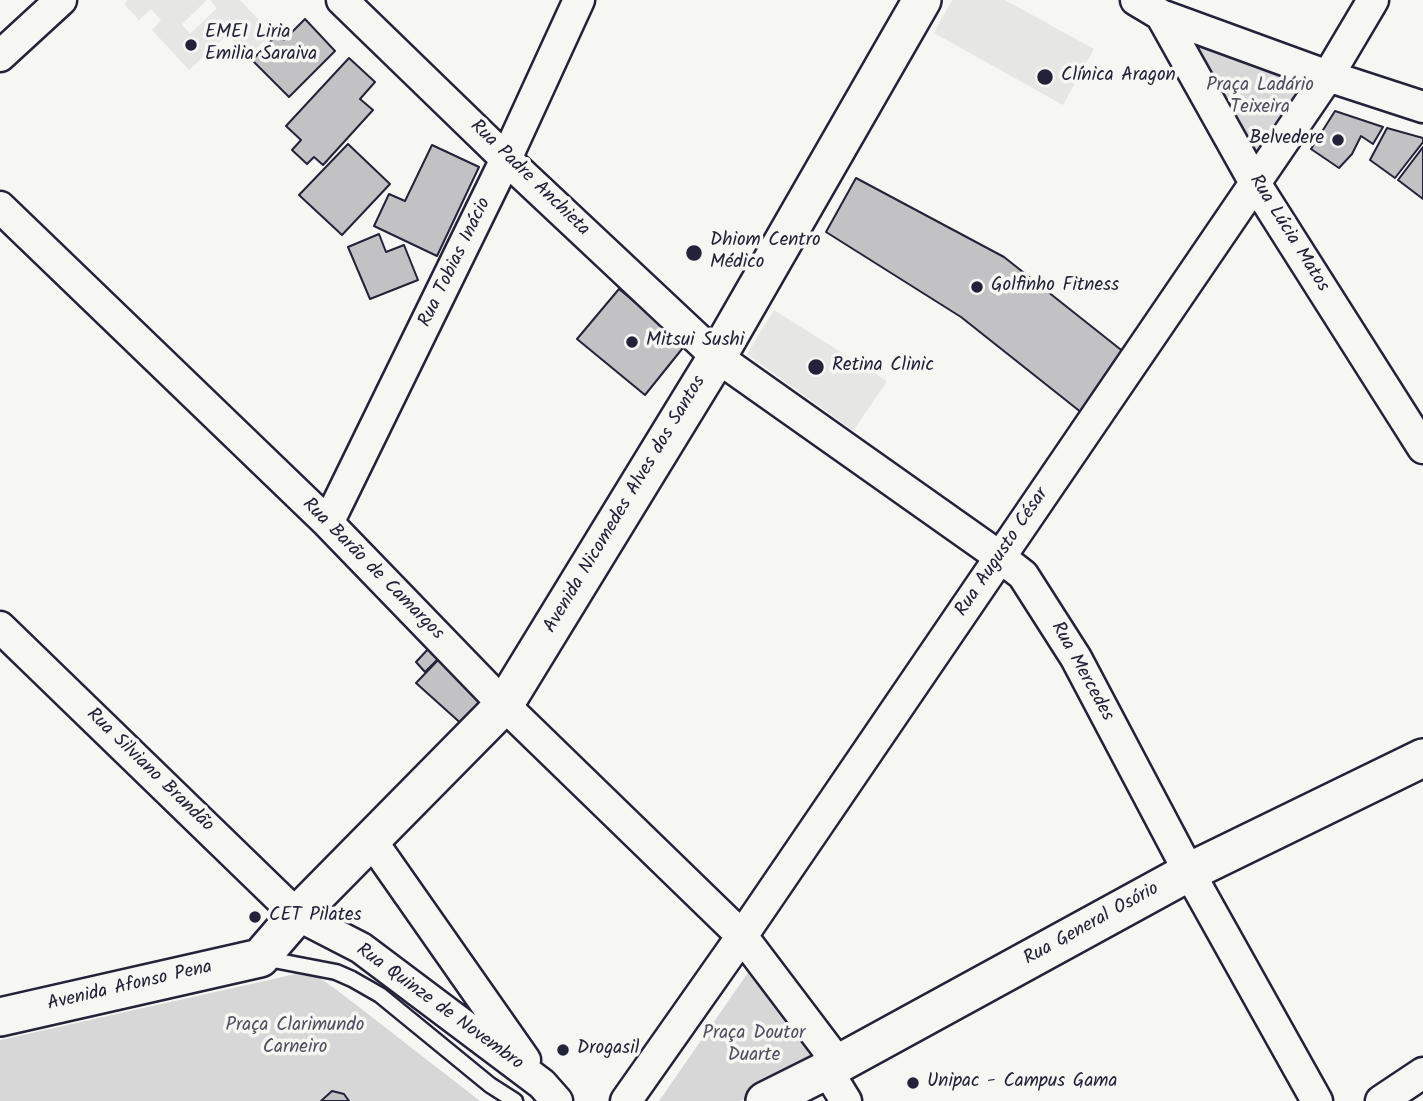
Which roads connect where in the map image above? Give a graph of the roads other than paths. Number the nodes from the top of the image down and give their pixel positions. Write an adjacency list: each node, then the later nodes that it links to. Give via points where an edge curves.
1 (61, 0): 7 (street)
2 (342, 0): 10 (street, Rua Padre Anchieta)
3 (579, 0): 10 (street, Rua Tobias Inácio)
4 (922, 0): 13 (street, Avenida Nicomedes Alves dos Santos)
5 (1373, 0): 8 (street, Rua Augusto César)
6 (1148, 7): 8 (street); 11 (street, Rua Lúcia Matos)
7 (0, 56)
8 (1328, 76): 9 (street); 11 (street, Rua Augusto César)
9 (1423, 107)
10 (506, 159): 13 (street, Rua Padre Anchieta); 15 (street, Rua Tobias Inácio)
11 (1255, 183): 14 (street, Rua Lúcia Matos); 16 (street, Rua Augusto César)
12 (0, 208): 15 (street, Rua Barão de Camargos)
13 (717, 357): 16 (street, Rua Mercedes); 18 (street, Avenida Nicomedes Alves dos Santos)
14 (1423, 448)
15 (328, 523): 18 (street, Rua Barão de Camargos)
16 (1000, 557): 21 (street, Rua Mercedes, via 1023,575 1076,658); 23 (street, Rua Augusto César)
17 (0, 627): 22 (street, Rua Silviano Brandão)
18 (504, 705): 20 (street, Avenida Nicomedes Alves dos Santos); 23 (street, Rua Barão de Camargos)
19 (1423, 758): 21 (street, Rua General Osório)
20 (371, 840): 22 (street, Avenida Nicomedes Alves dos Santos); 28 (street, Rua Quinze de Novembro)
21 (1189, 872): 26 (street, Rua General Osório); 33 (street, Rua Mercedes)
22 (297, 915): 24 (street, Avenida Nicomedes Alves dos Santos); 28 (street, Rua Quinze de Novembro, via 362,948)
23 (742, 936): 26 (street, via 829,1051); 30 (street, Rua Augusto César)
24 (260, 958): 25 (street, Avenida Afonso Pena); 29 (lane, via 336,972 362,984)
25 (0, 1017)
26 (827, 1070): 31 (street, Rua General Osório); 32 (street)
27 (1423, 1073): 34 (street)
28 (549, 1092)
29 (515, 1101)
30 (626, 1101)
31 (765, 1101)
32 (846, 1101)
33 (1317, 1101)
34 (1381, 1101)

